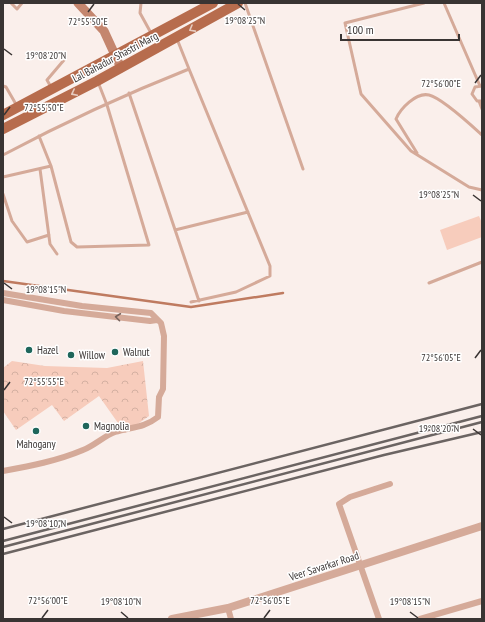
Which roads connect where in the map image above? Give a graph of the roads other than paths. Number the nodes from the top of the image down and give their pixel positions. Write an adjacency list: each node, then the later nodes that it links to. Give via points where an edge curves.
1 (11, 3): 2 (lane, via 17,9)
2 (22, 3)
3 (78, 3): 12 (main road, via 104,31)
4 (141, 3): 10 (lane, via 140,13)
5 (213, 3): 10 (main road, Lal Bahadur Shastri Marg)
6 (238, 3): 11 (main road, Lal Bahadur Shastri Marg, one-way to 11)
7 (245, 3): 33 (lane)
8 (424, 3): 30 (lane, via 345,23 361,94)
9 (444, 3): 18 (lane)
10 (152, 35): 12 (main road, Lal Bahadur Shastri Marg)
11 (176, 38): 14 (main road, Lal Bahadur Shastri Marg); 15 (lane)
12 (116, 55): 14 (main road); 19 (main road, Lal Bahadur Shastri Marg)
13 (64, 60): 19 (lane, via 47,80)
14 (120, 68): 16 (main road, Lal Bahadur Shastri Marg)
15 (189, 69): 20 (lane); 37 (lane)
16 (97, 81): 22 (lane); 26 (main road, Lal Bahadur Shastri Marg, one-way to 26)
17 (3, 86): 23 (lane)
18 (481, 86): 21 (lane, via 475,87 472,94 474,99)
19 (52, 89): 23 (main road, Lal Bahadur Shastri Marg)
20 (129, 93): 22 (lane); 38 (lane)
21 (480, 101): 24 (lane)
22 (107, 105): 28 (lane); 31 (lane, via 149,245 77,248 71,242)
23 (18, 107): 25 (main road, Lal Bahadur Shastri Marg)
24 (482, 109)
25 (3, 115)
26 (3, 129)
27 (482, 135): 30 (lane, via 457,113 431,95 423,94 410,102 396,119)
28 (39, 136): 29 (lane); 31 (lane)
29 (3, 155)
30 (418, 155): 35 (lane, via 469,187)
31 (51, 166): 32 (lane)
32 (40, 169): 34 (lane); 39 (lane)
33 (303, 169)
34 (3, 177)
35 (482, 190)
36 (3, 194): 39 (lane, via 12,222 27,242)
37 (248, 212): 38 (lane); 45 (lane, via 270,266 270,276 236,292)
38 (175, 230): 45 (lane)
39 (49, 235): 40 (lane, via 50,244)
40 (56, 254)
41 (482, 262): 42 (lane)
42 (429, 283)
43 (3, 293): 47 (street)
44 (3, 300): 48 (street)
45 (199, 301): 46 (lane)
46 (191, 302)
47 (74, 304): 48 (street); 49 (street, via 151,313)
48 (74, 312): 49 (street, one-way to 48)
49 (157, 320): 50 (street, via 161,323 164,336 163,389 159,397 158,417 140,427 114,432 94,446 57,460)
50 (3, 471)
51 (390, 484): 53 (street, via 350,497 339,504)
52 (482, 526): 53 (street, Veer Savarkar Road)
53 (360, 566): 55 (street, Veer Savarkar Road); 58 (street)
54 (482, 601): 59 (street)
55 (228, 608): 56 (street, Veer Savarkar Road); 57 (street)
56 (177, 618)
57 (231, 619)
58 (379, 619)
59 (420, 619)

